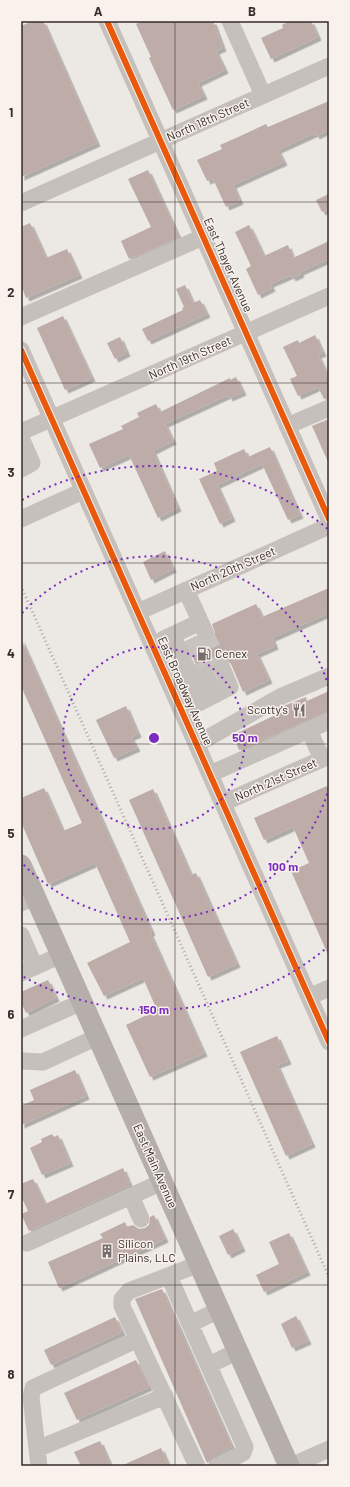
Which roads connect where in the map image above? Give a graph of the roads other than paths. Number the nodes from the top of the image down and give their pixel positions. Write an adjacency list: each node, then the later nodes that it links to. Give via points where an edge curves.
1 (107, 21): 5 (street, East Thayer Avenue)
2 (230, 21): 4 (street)
3 (329, 66): 4 (street, North 18th Street)
4 (263, 95): 5 (street, North 18th Street)
5 (160, 141): 6 (street, North 18th Street); 7 (street, East Thayer Avenue)
6 (21, 203)
7 (203, 237): 9 (street); 10 (street, East Thayer Avenue)
8 (329, 296): 10 (street, North 19th Street)
9 (21, 318)
10 (246, 334): 13 (street, North 19th Street); 14 (street, East Thayer Avenue)
11 (22, 357): 13 (street, East Broadway Avenue)
12 (329, 408): 14 (street)
13 (51, 419): 15 (street, North 19th Street); 18 (street, East Broadway Avenue)
14 (287, 426): 20 (street, East Thayer Avenue)
15 (21, 432)
16 (21, 438): 17 (street, via 32,463)
17 (21, 469)
18 (83, 491): 19 (street); 23 (street, East Broadway Avenue)
19 (21, 519)
20 (329, 519)
21 (329, 526): 22 (street, North 20th Street)
22 (186, 590): 23 (street, North 20th Street); 24 (street)
23 (138, 612): 25 (street, East Broadway Avenue)
24 (190, 632): 25 (street); 31 (street)
25 (152, 644): 32 (street, East Broadway Avenue)
26 (222, 668): 31 (street, via 230,687)
27 (206, 675): 31 (street)
28 (329, 676): 30 (street)
29 (329, 685): 30 (street, via 316,691 301,691 289,697)
30 (282, 696): 35 (street)
31 (208, 698): 32 (street)
32 (183, 711): 35 (street, East Broadway Avenue)
33 (329, 721): 34 (street)
34 (309, 730): 36 (street); 37 (street)
35 (197, 744): 37 (street, East Broadway Avenue)
36 (325, 758): 38 (street, North 21st Street)
37 (210, 774): 38 (street, East Broadway Avenue)
38 (223, 803): 45 (street, East Broadway Avenue)
39 (21, 865): 40 (main road, East Main Avenue)
40 (28, 900): 42 (main road, East Main Avenue)
41 (21, 936): 43 (street)
42 (61, 955): 43 (street); 46 (main road, East Main Avenue)
43 (28, 970)
44 (329, 988): 45 (street)
45 (309, 997): 49 (street, East Broadway Avenue)
46 (82, 1002): 47 (street); 48 (main road, East Main Avenue)
47 (21, 1029)
48 (97, 1036): 50 (street, via 43,1062); 51 (main road, East Main Avenue)
49 (329, 1042)
50 (21, 1061)
51 (162, 1182): 52 (street); 55 (main road, East Main Avenue)
52 (131, 1196): 53 (street); 54 (street)
53 (141, 1220)
54 (27, 1243)
55 (199, 1264): 56 (street); 57 (main road, East Main Avenue)
56 (169, 1276): 58 (street); 59 (street, via 129,1291 122,1299 122,1306)
57 (220, 1310): 58 (street); 60 (main road, East Main Avenue)
58 (190, 1324): 61 (street)
59 (138, 1339): 62 (street); 63 (street, via 33,1388 31,1397)
60 (238, 1351): 61 (street); 68 (main road, East Main Avenue)
61 (209, 1365): 67 (street, via 245,1447 243,1453)
62 (164, 1396): 63 (street); 66 (street)
63 (37, 1449): 65 (street)
64 (329, 1449): 68 (street)
65 (40, 1466)
66 (197, 1466)
67 (216, 1466)
68 (290, 1466)

